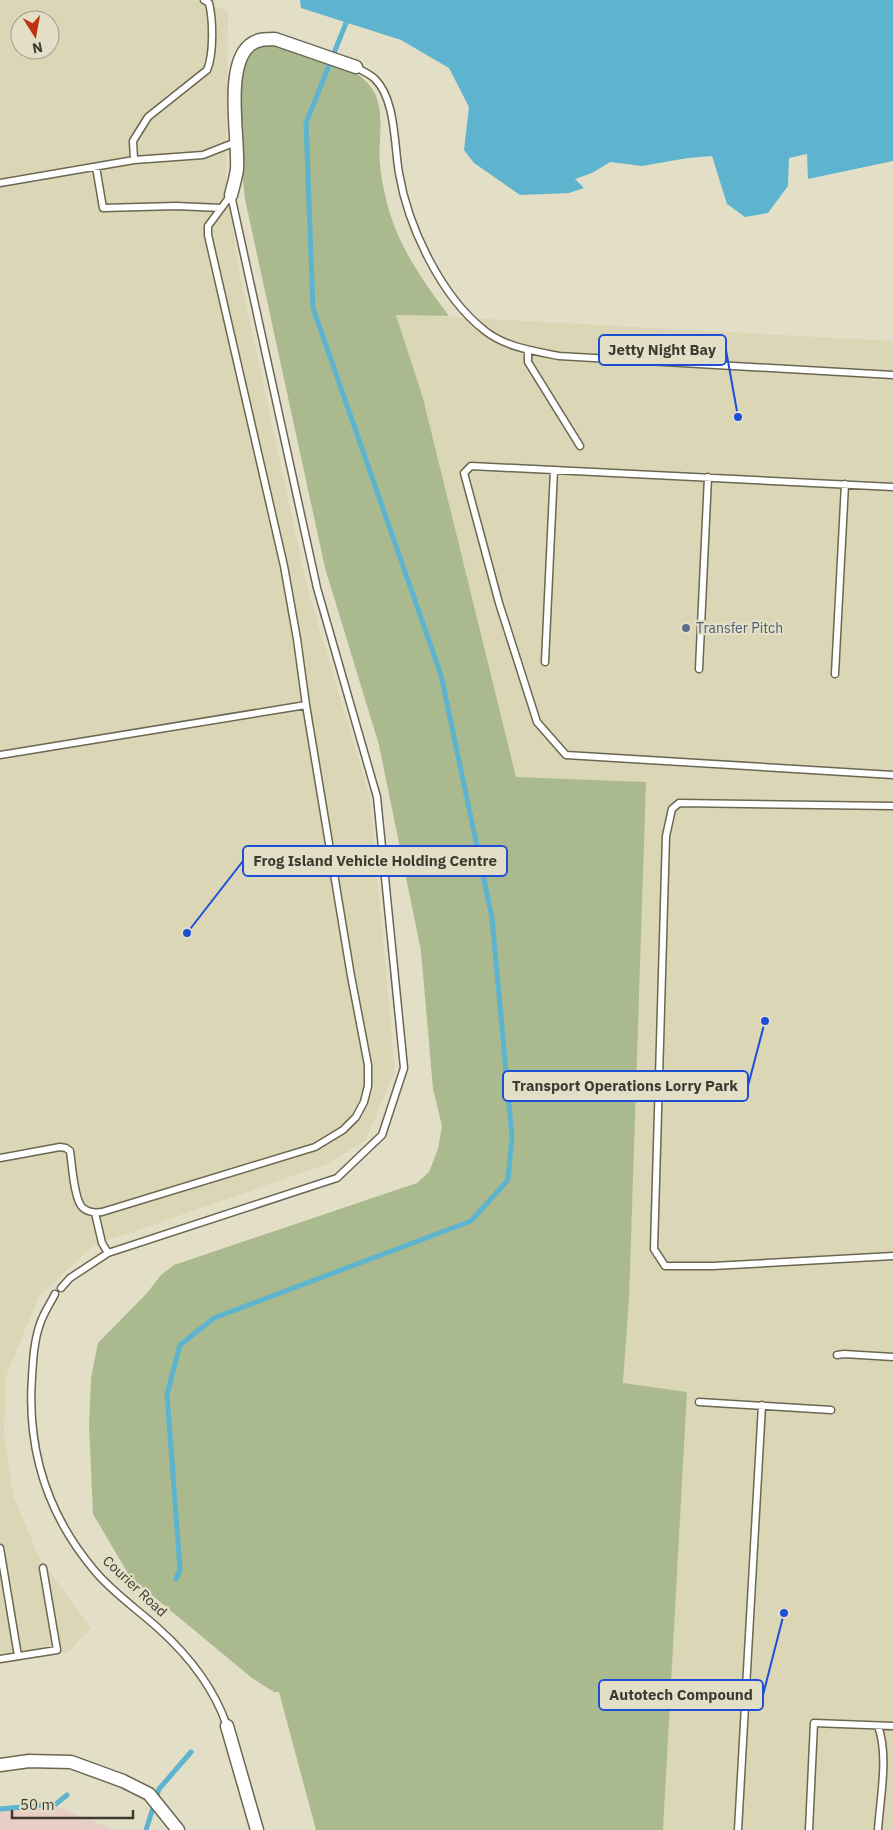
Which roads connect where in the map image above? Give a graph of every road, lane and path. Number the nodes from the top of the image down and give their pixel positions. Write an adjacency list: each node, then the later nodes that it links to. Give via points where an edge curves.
1 (204, 0): 4 (lane, via 209,3 212,13 207,70 148,117 133,141)
2 (356, 67): 3 (street, via 275,39 250,44 236,70); 9 (lane, via 374,78 390,108 408,211 426,256 467,314 485,331)
3 (236, 142): 4 (lane, via 203,156); 7 (street, via 237,170)
4 (134, 160): 5 (lane)
5 (96, 167): 6 (lane); 8 (lane, via 103,208)
6 (0, 183)
7 (231, 195): 8 (lane); 25 (lane, via 317,588 377,797 404,1068 382,1135 337,1178)
8 (221, 208): 19 (lane, via 208,226 208,235 284,566)
9 (528, 350): 10 (lane, via 559,356); 11 (lane, via 528,362)
10 (893, 375)
11 (580, 446)
12 (554, 470): 13 (lane); 16 (lane); 21 (lane, via 471,466 464,472 499,603 537,722 566,755)
13 (708, 477): 14 (lane); 17 (lane)
14 (845, 484): 15 (lane); 18 (lane)
15 (893, 487)
16 (545, 662)
17 (699, 668)
18 (834, 674)
19 (306, 705): 20 (lane); 24 (lane, via 368,1065 364,1102 356,1117 343,1130 315,1147 121,1208)
20 (0, 755)
21 (893, 775)
22 (893, 806): 26 (lane, via 679,803 672,809 666,836 654,1249 666,1266)
23 (0, 1158): 24 (lane, via 66,1148 70,1151 81,1208)
24 (95, 1213): 25 (lane, via 102,1244)
25 (108, 1253): 27 (lane, via 70,1278)
26 (893, 1256)
27 (61, 1288)
28 (55, 1294): 38 (lane, Courier Road, via 40,1324 33,1357 30,1405 36,1451 47,1491 66,1531 94,1570 189,1661 211,1691)
29 (837, 1356): 30 (lane)
30 (893, 1357)
31 (699, 1402): 32 (lane)
32 (762, 1406): 33 (lane); 44 (lane)
33 (831, 1410)
34 (0, 1548): 36 (lane)
35 (43, 1568): 36 (lane, via 57,1650)
36 (18, 1656): 37 (lane)
37 (0, 1659)
38 (228, 1726): 43 (street, Courier Road)
39 (878, 1726): 40 (lane); 45 (lane, via 814,1723); 46 (lane, via 883,1753)
40 (893, 1726)
41 (0, 1764): 42 (street, via 71,1762 123,1781 149,1794)
42 (178, 1830)
43 (257, 1830)
44 (738, 1830)
45 (809, 1830)
46 (878, 1830)

